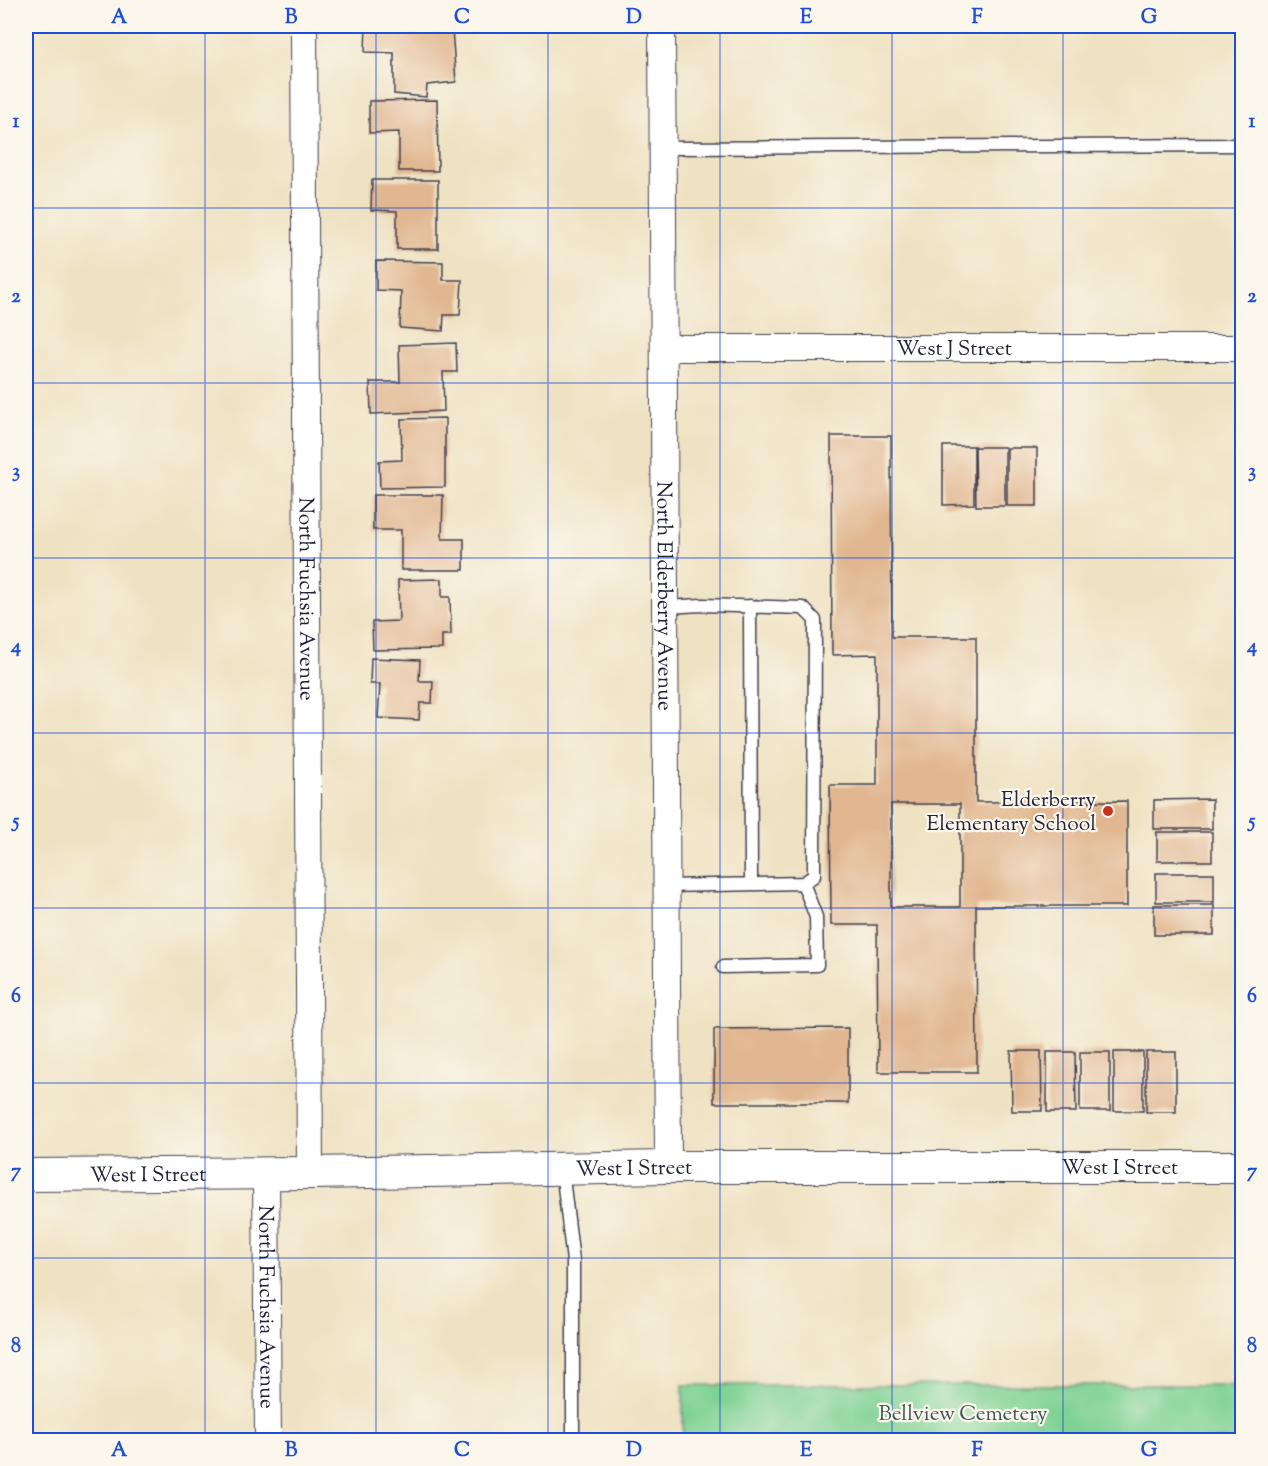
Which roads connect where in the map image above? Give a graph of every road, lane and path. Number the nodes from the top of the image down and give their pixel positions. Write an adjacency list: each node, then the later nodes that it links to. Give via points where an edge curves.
1 (304, 26): 17 (street, North Fuchsia Avenue)
2 (662, 26): 4 (street, North Elderberry Avenue)
3 (1242, 145): 4 (lane)
4 (663, 148): 5 (street, North Elderberry Avenue)
5 (664, 348): 6 (street, West J Street); 8 (street, North Elderberry Avenue)
6 (1242, 348)
7 (750, 606): 8 (lane); 9 (lane); 10 (lane, via 803,608 815,620 814,876)
8 (665, 607): 11 (street, North Elderberry Avenue)
9 (751, 884): 10 (lane); 11 (lane)
10 (803, 884): 12 (lane, via 816,917 817,965)
11 (667, 886): 13 (street, North Elderberry Avenue)
12 (723, 967)
13 (668, 1167): 14 (street, West I Street); 15 (street, West I Street)
14 (1242, 1167)
15 (561, 1169): 17 (street, West I Street); 20 (lane, via 573,1260)
16 (266, 1173): 17 (street, West I Street); 18 (street, West I Street); 19 (street, North Fuchsia Avenue)
17 (310, 1173)
18 (26, 1175)
19 (268, 1440)
20 (573, 1440)

